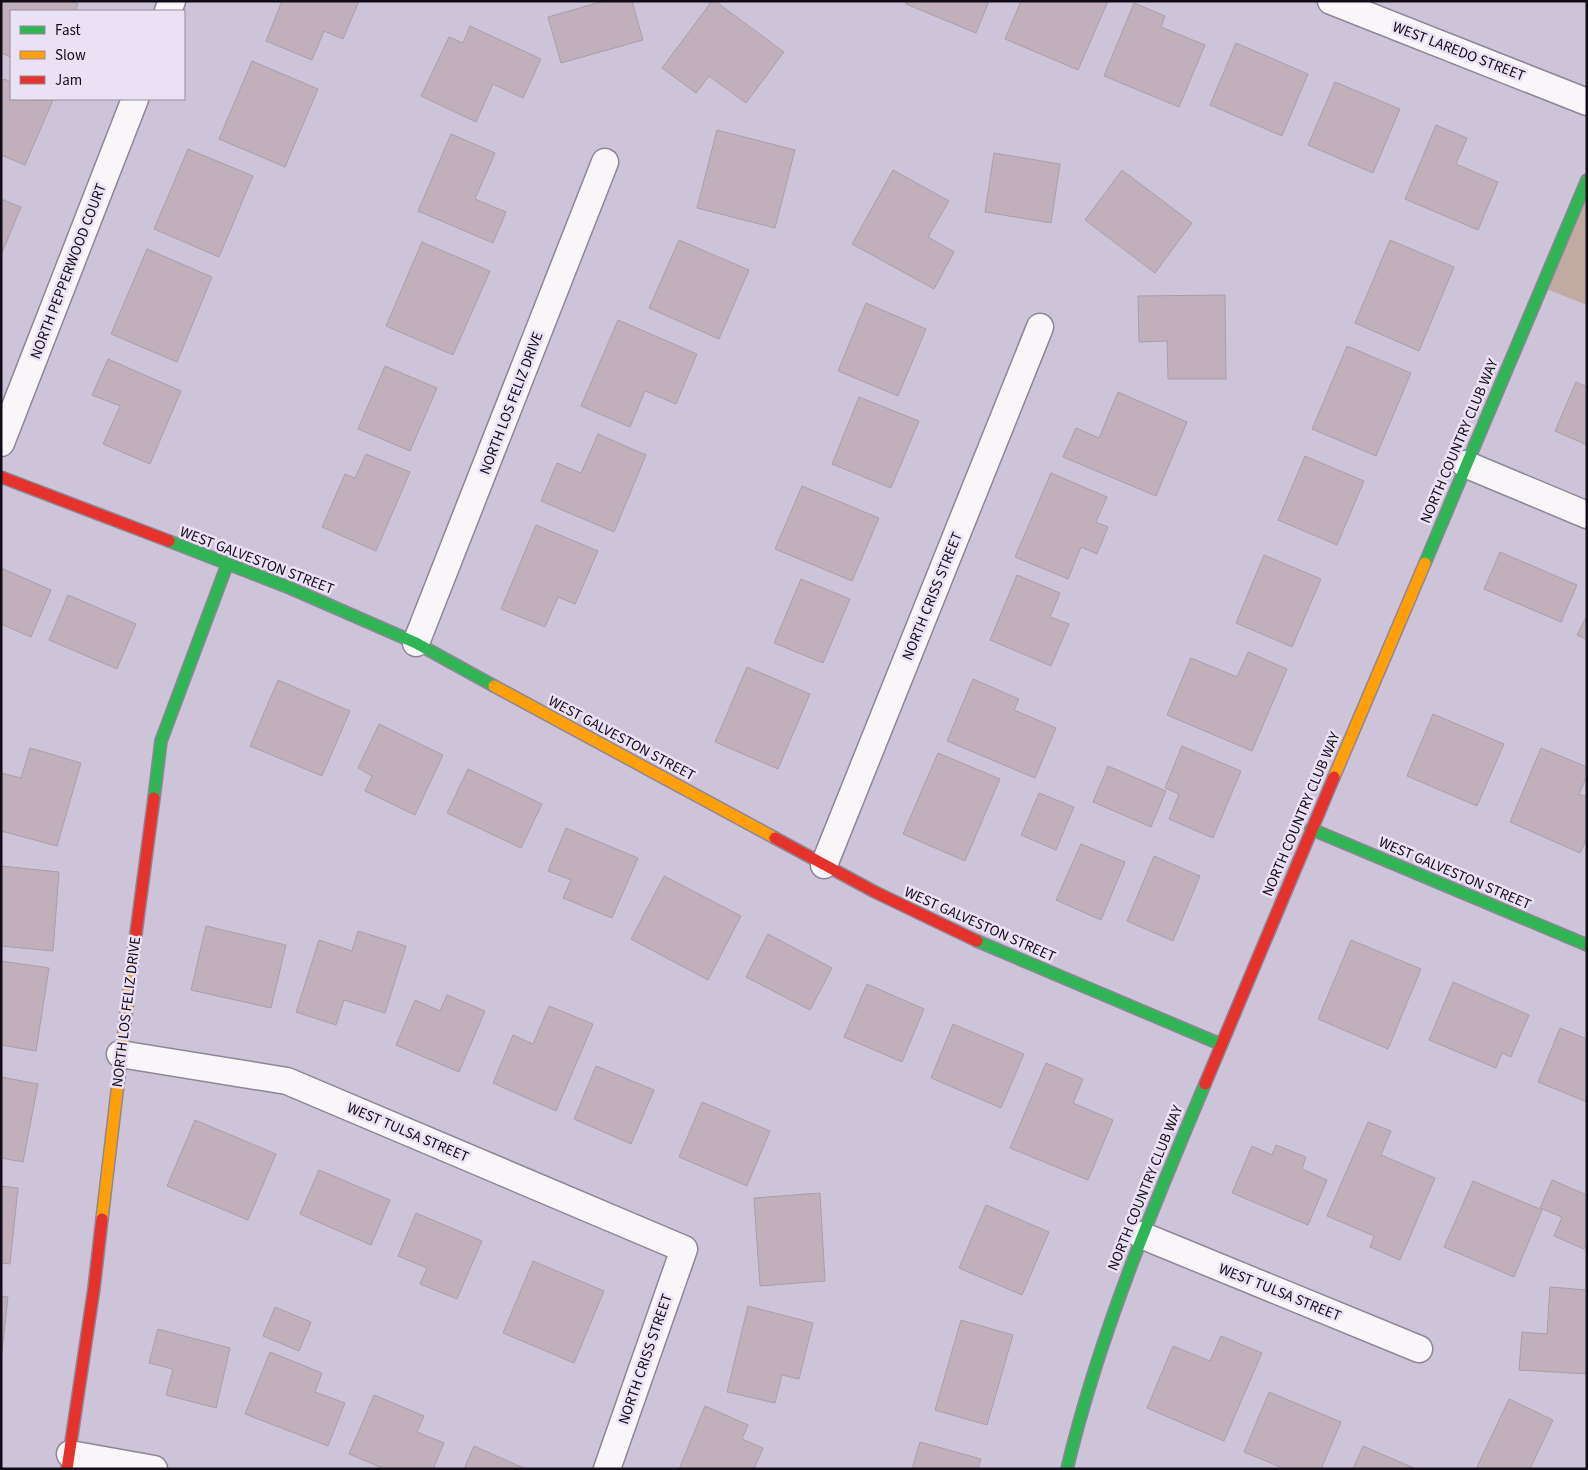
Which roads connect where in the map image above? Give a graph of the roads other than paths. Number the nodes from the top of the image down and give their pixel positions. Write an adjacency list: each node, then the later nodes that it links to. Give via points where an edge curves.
1 (1331, 1): 3 (street, WEST LAREDO STREET)
2 (135, 100): 7 (street, NORTH PEPPERWOOD COURT)
3 (1587, 102)
4 (605, 162): 12 (street, NORTH LOS FELIZ DRIVE)
5 (1587, 180): 8 (street, NORTH COUNTRY CLUB WAY)
6 (1040, 327): 14 (street, NORTH CRISS STREET)
7 (1, 443)
8 (1465, 464): 10 (street); 13 (street, NORTH COUNTRY CLUB WAY)
9 (1, 477): 11 (street, WEST GALVESTON STREET)
10 (1587, 514)
11 (227, 565): 12 (street, WEST GALVESTON STREET, via 290,588); 17 (street, NORTH LOS FELIZ DRIVE, via 161,741)
12 (416, 643): 14 (street, WEST GALVESTON STREET)
13 (1311, 829): 15 (street, WEST GALVESTON STREET); 16 (street, NORTH COUNTRY CLUB WAY)
14 (824, 865): 16 (street, WEST GALVESTON STREET, via 952,930)
15 (1587, 946)
16 (1220, 1044): 18 (street, NORTH COUNTRY CLUB WAY)
17 (120, 1054): 19 (street, WEST TULSA STREET, via 288,1081); 21 (street, NORTH LOS FELIZ DRIVE, via 94,1288)
18 (1141, 1235): 20 (street, WEST TULSA STREET); 24 (street, NORTH COUNTRY CLUB WAY, via 1080,1409)
19 (684, 1250): 23 (street, NORTH CRISS STREET)
20 (1419, 1349)
21 (68, 1461): 22 (street)
22 (154, 1469)
23 (606, 1469)
24 (1067, 1469)

